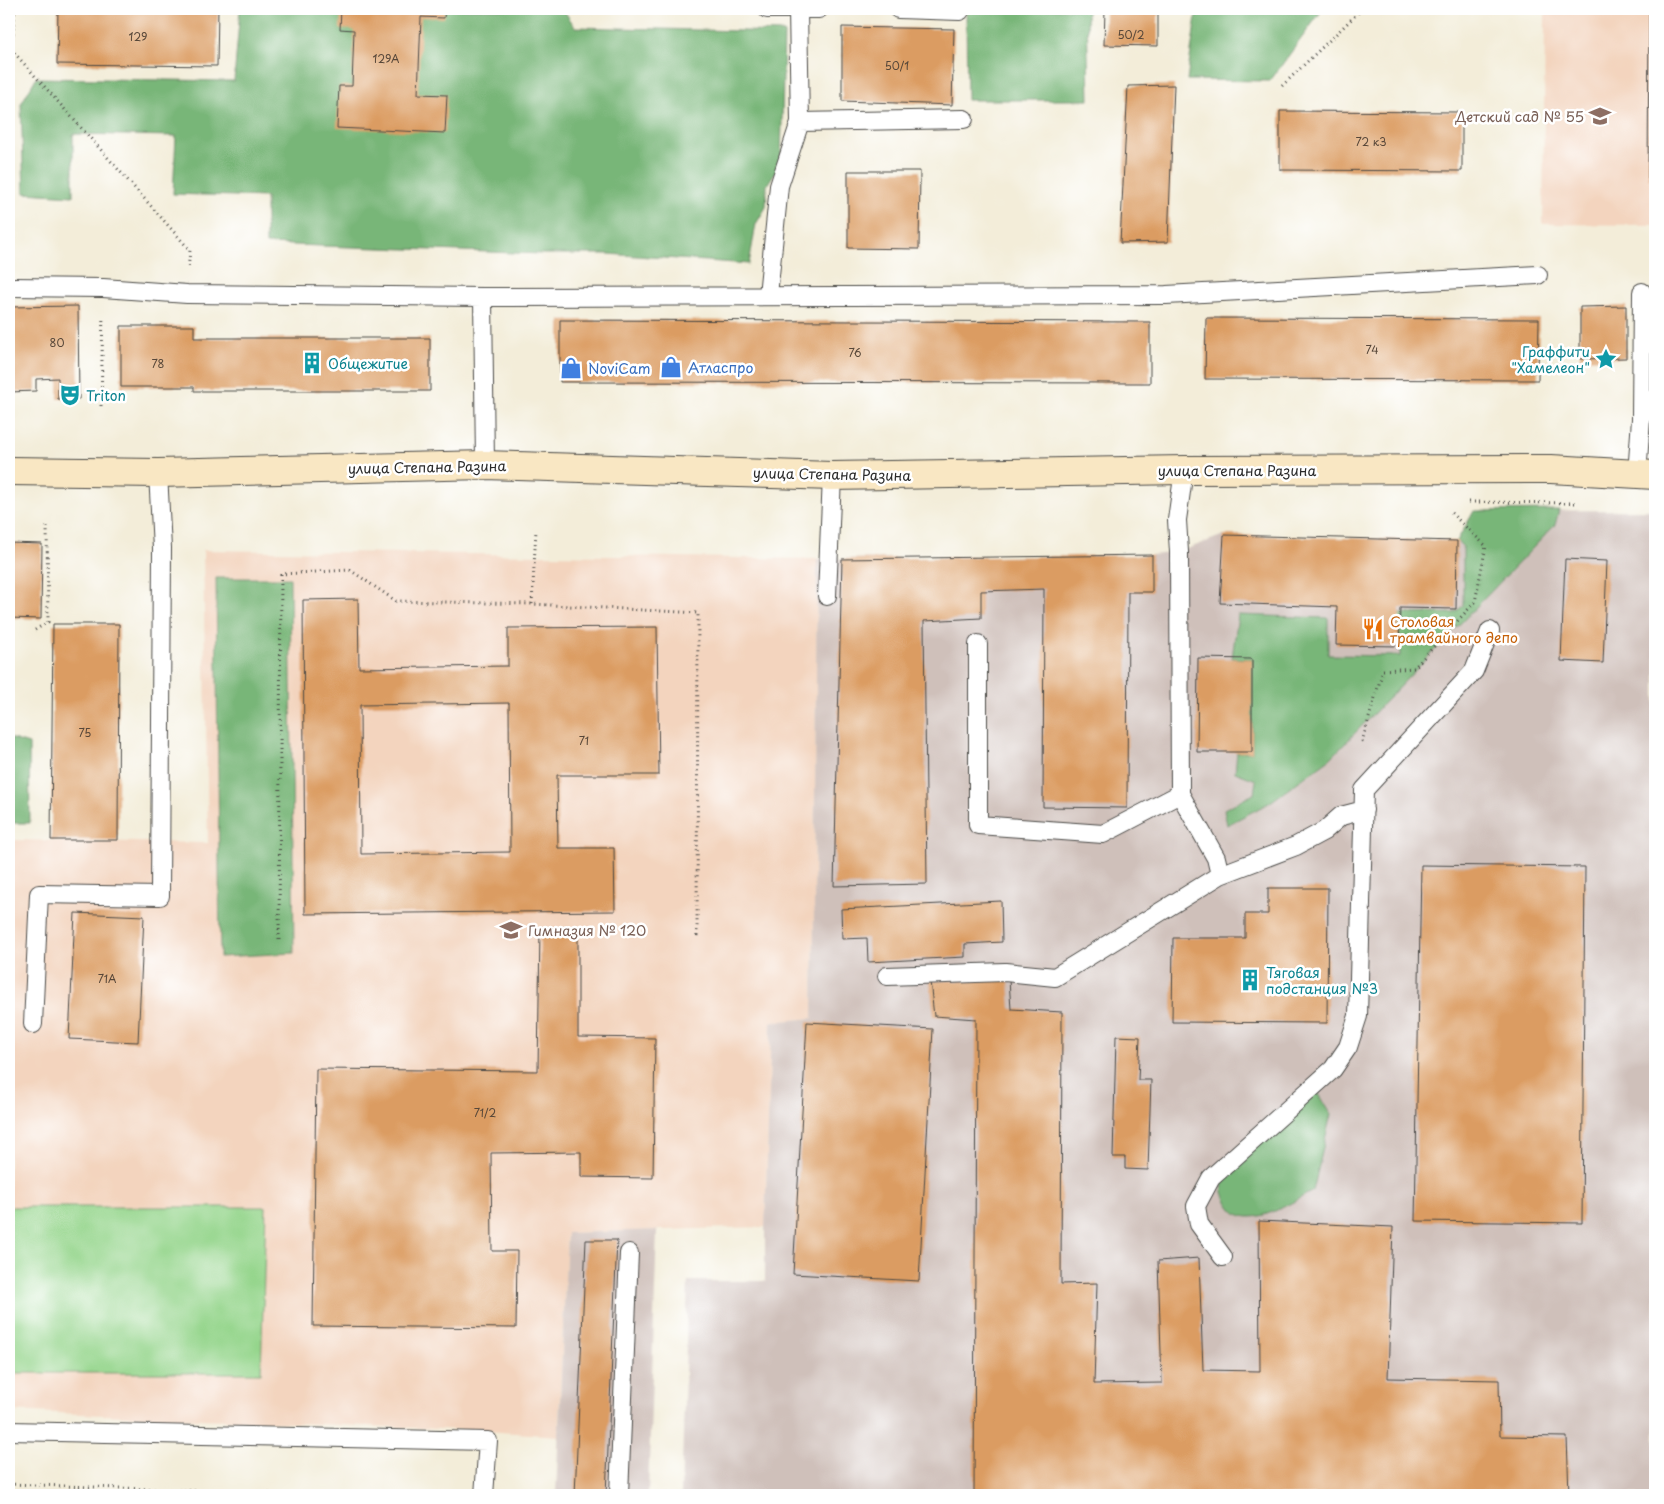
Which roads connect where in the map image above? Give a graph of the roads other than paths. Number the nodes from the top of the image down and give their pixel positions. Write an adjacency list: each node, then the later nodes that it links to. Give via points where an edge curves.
1 (767, 9): 4 (lane)
2 (820, 9): 4 (lane)
3 (898, 9): 5 (lane)
4 (798, 10): 7 (lane)
5 (960, 11)
6 (964, 118): 7 (lane)
7 (800, 122): 11 (lane, via 779,186)
8 (1538, 274): 11 (lane, via 1166,295)
9 (9, 286): 12 (lane, via 186,294)
10 (1642, 292): 17 (lane, via 1641,419)
11 (768, 295): 12 (lane)
12 (483, 297): 13 (lane)
13 (485, 465): 16 (street, улица Степана Разина); 18 (street, улица Степана Разина)
14 (1184, 470): 17 (street, улица Степана Разина, via 1551,469); 18 (street, улица Степана Разина); 22 (lane, via 1177,520)
15 (9, 471): 16 (street, улица Степана Разина)
16 (158, 473): 26 (lane, via 162,548 160,896 39,894)
17 (1646, 475)
18 (832, 476): 19 (lane)
19 (827, 596)
20 (1490, 631): 23 (lane, via 1474,670 1364,790)
21 (978, 644): 22 (lane, via 978,825 1104,834)
22 (1180, 794): 24 (lane, via 1216,858)
23 (1364, 810): 24 (lane, via 1341,816 1296,846); 28 (lane, via 1358,1016 1348,1046 1333,1069 1211,1178 1196,1206 1199,1224)
24 (1220, 876): 25 (lane, via 1055,977 1005,972)
25 (887, 976)
26 (33, 1024)
27 (629, 1253): 31 (lane)
28 (1222, 1257)
29 (9, 1431): 30 (lane, via 488,1441)
30 (484, 1495)
31 (619, 1495)

